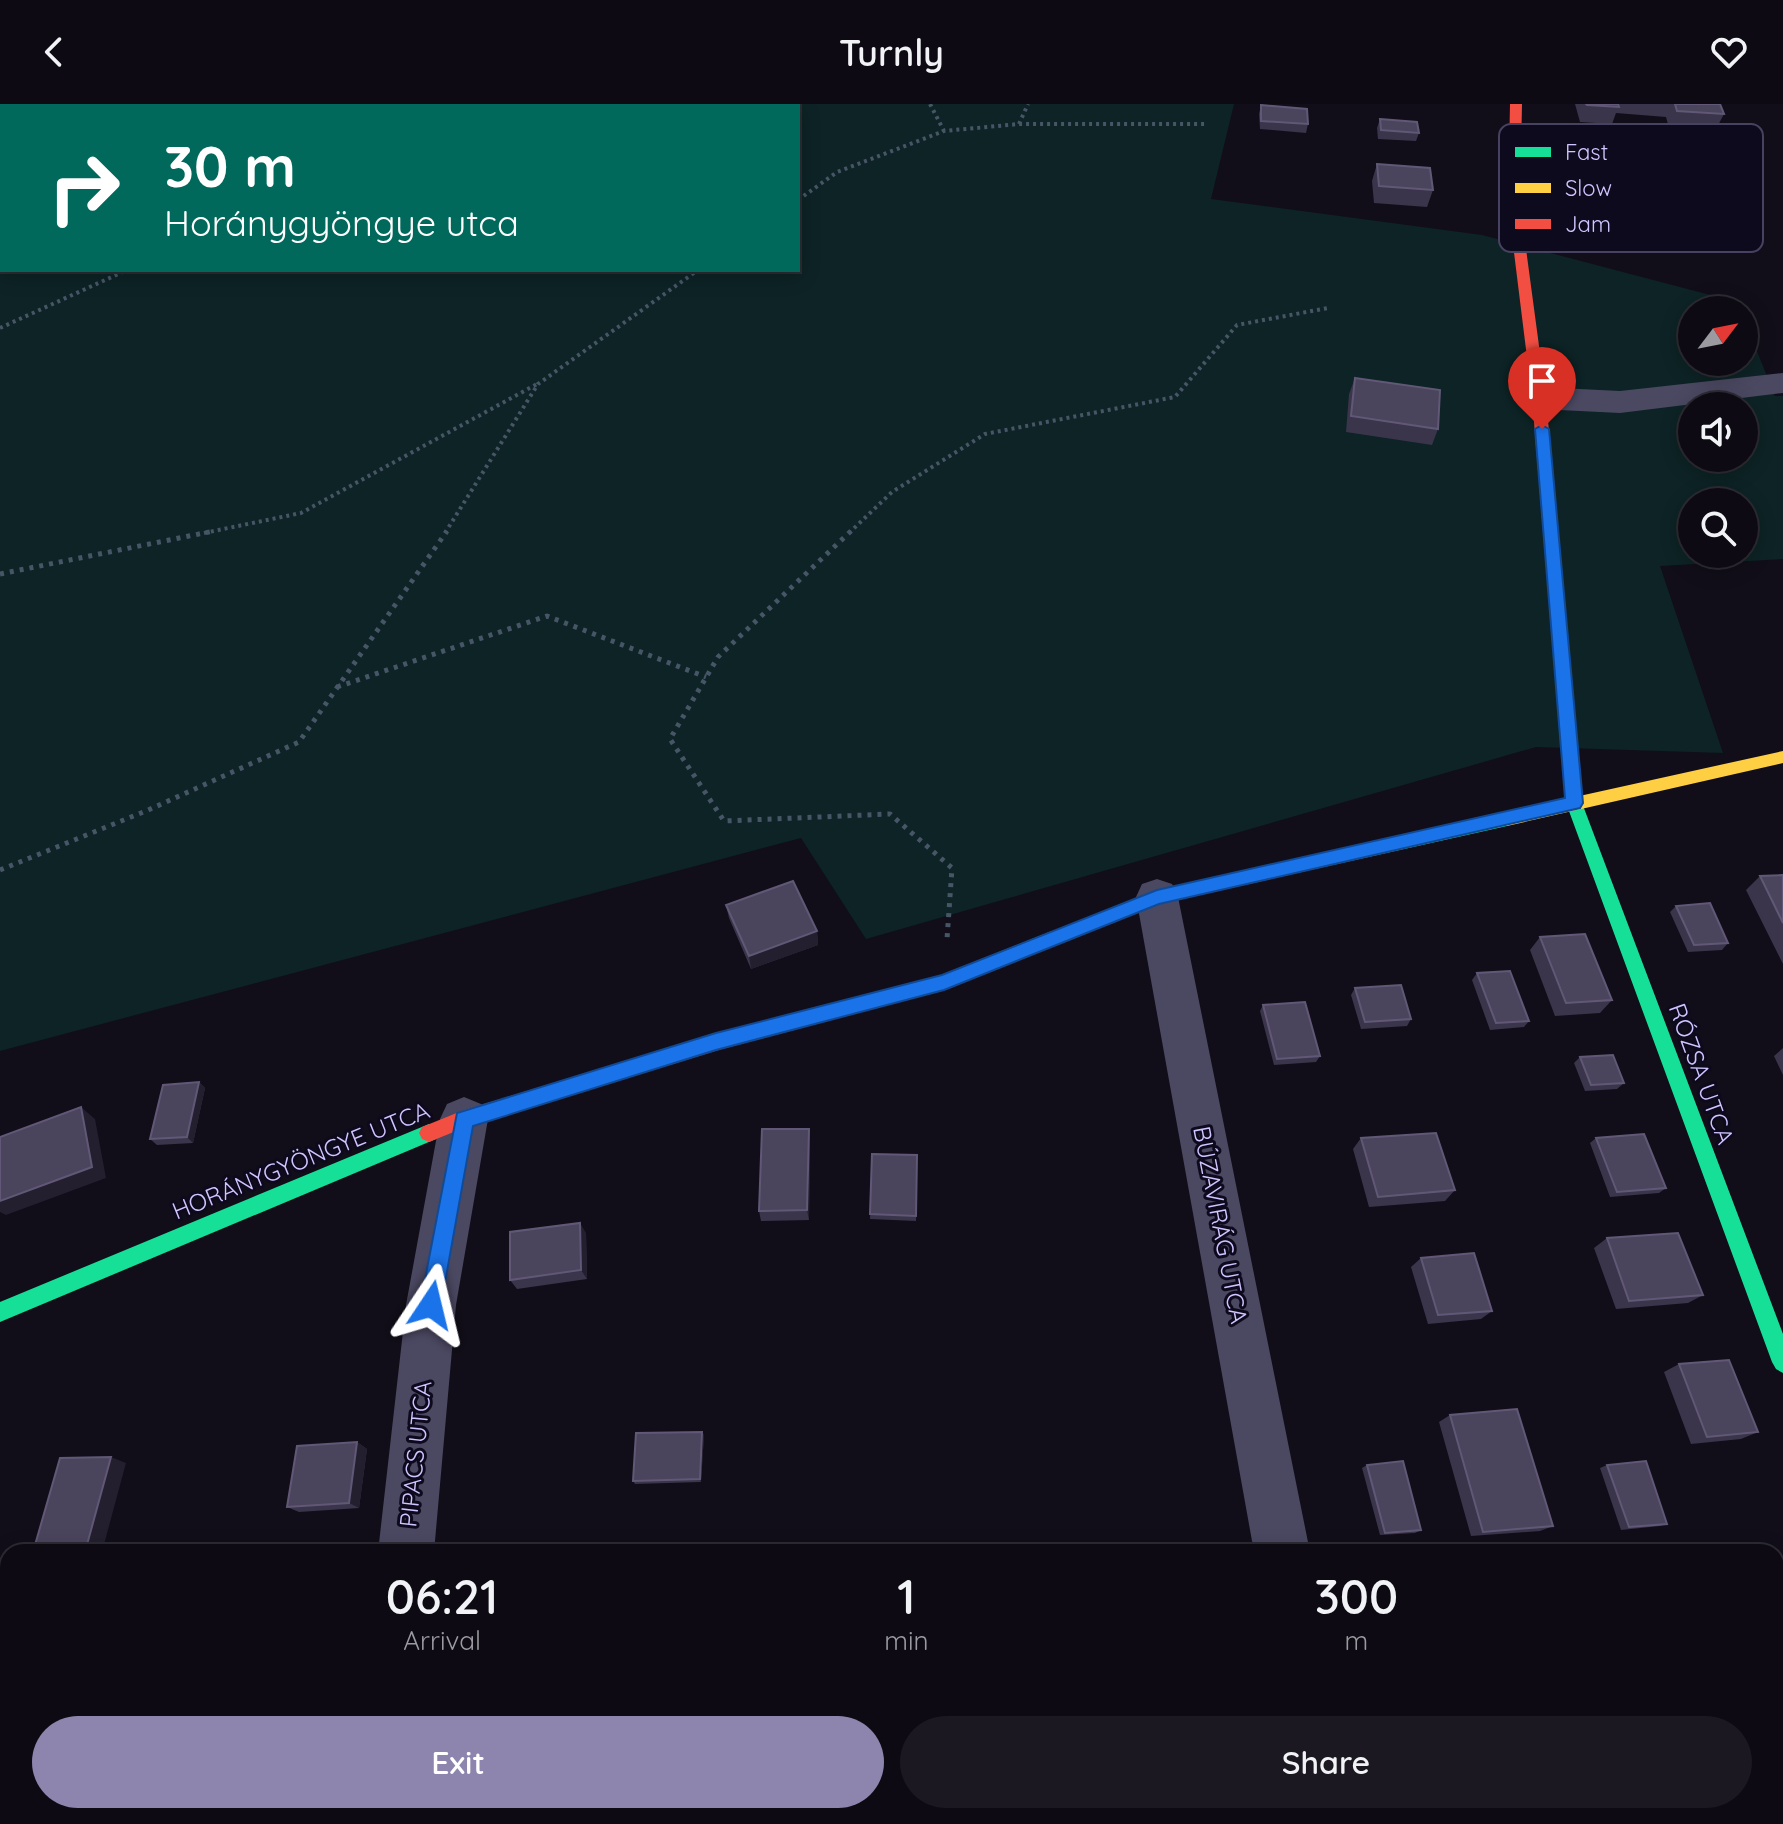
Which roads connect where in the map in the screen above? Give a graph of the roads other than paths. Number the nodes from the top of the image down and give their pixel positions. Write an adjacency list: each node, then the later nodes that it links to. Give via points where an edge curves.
1 (1516, 104): 2 (street, RÓZSA UTCA)
2 (1516, 124)
3 (1520, 252): 5 (street, RÓZSA UTCA)
4 (1783, 383): 5 (street, via 1620,402)
5 (1539, 398): 7 (street, RÓZSA UTCA)
6 (1783, 757): 7 (street, HORÁNYGYÖNGYE UTCA)
7 (1574, 803): 8 (street, HORÁNYGYÖNGYE UTCA); 11 (street, RÓZSA UTCA)
8 (1157, 897): 9 (street, HORÁNYGYÖNGYE UTCA, via 944,982 716,1042); 13 (street, BÚZAVIRÁG UTCA)
9 (464, 1119): 10 (street, HORÁNYGYÖNGYE UTCA); 12 (street, PIPACS UTCA, via 431,1305)
10 (0, 1312)
11 (1783, 1362)
12 (407, 1544)
13 (1280, 1544)

